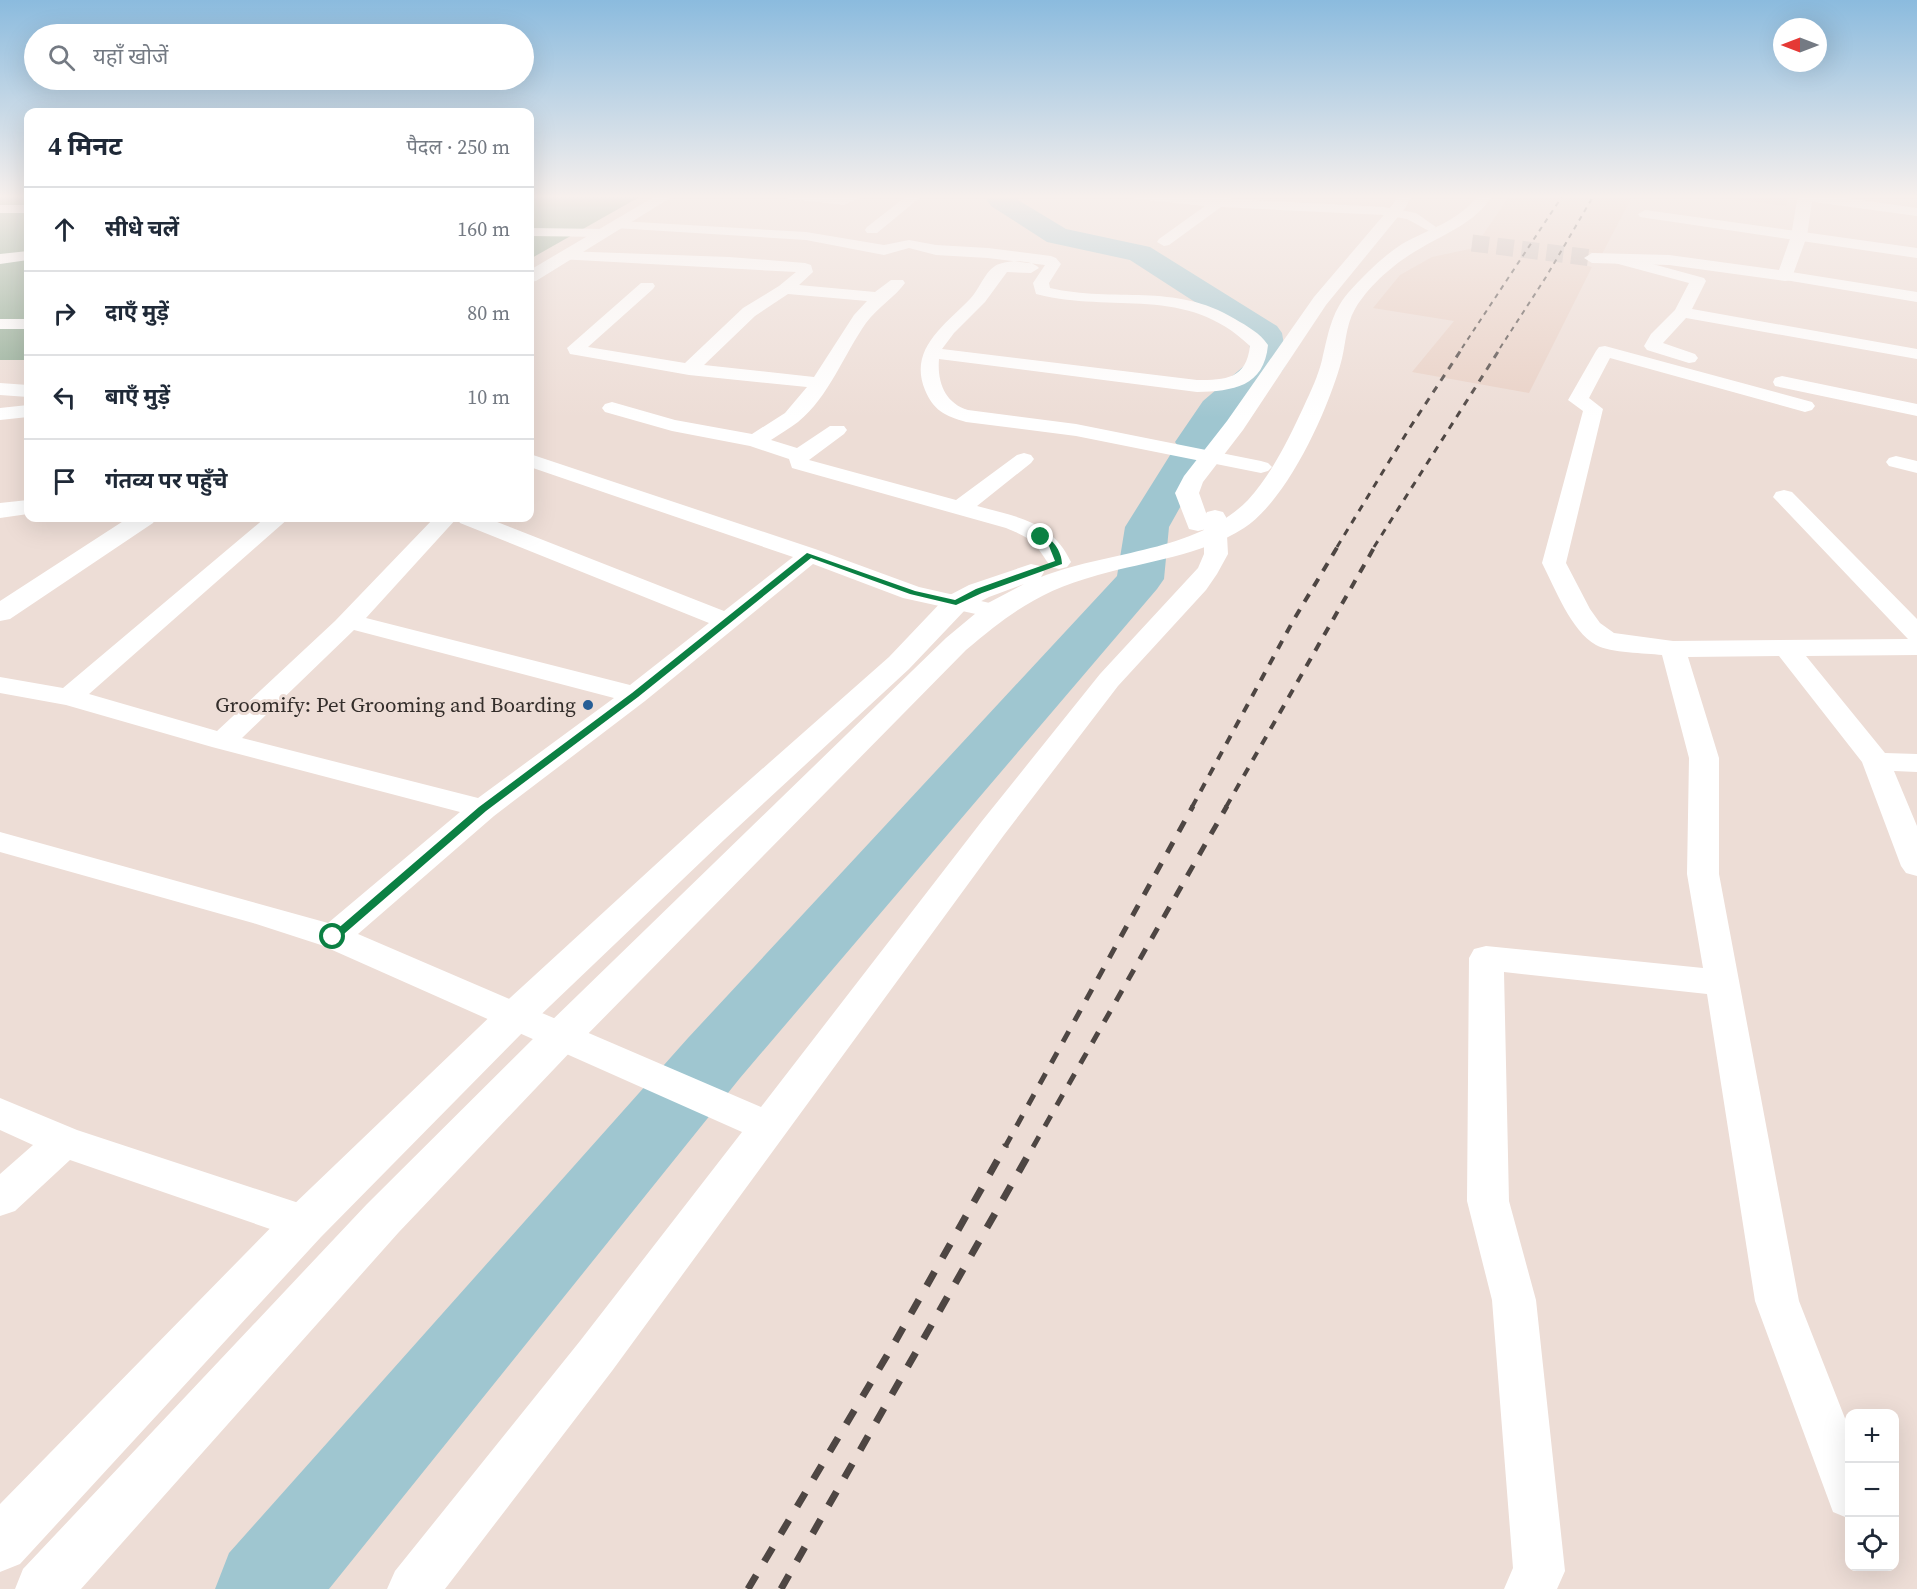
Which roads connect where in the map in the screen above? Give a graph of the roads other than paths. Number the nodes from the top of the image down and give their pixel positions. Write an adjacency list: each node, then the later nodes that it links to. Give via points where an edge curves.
1 (803, 269): 14 (street, via 805,272)
2 (999, 269): 20 (street)
3 (1037, 269): 10 (street)
4 (1347, 269): 48 (street, via 1192,481 1187,494)
5 (1364, 269): 39 (street, via 1330,304 1318,352 1289,420)
6 (1383, 269): 48 (street, via 1347,306 1315,405 1277,479 1257,505 1235,524)
7 (1656, 269): 17 (street, via 1698,281)
8 (1735, 269): 11 (street)
9 (1787, 269): 11 (street)
10 (1049, 270): 20 (street, via 1040,290 1049,294 1160,300 1206,309 1259,345 1254,368 1235,383 1197,386)
11 (1785, 276): 16 (street)
12 (897, 283): 15 (street)
13 (647, 286): 22 (street, via 576,350)
14 (785, 289): 15 (street); 22 (street, via 748,312)
15 (879, 297): 24 (street)
16 (1917, 297)
17 (1682, 312): 21 (street); 23 (street, via 1653,346)
18 (0, 324): 19 (street)
19 (24, 324)
20 (931, 353): 39 (street, via 927,366 933,386 951,411)
21 (1917, 354)
22 (689, 369): 24 (street)
23 (1722, 375): 27 (street); 29 (street); 57 (street, via 1605,351 1578,400 1593,410 1554,563 1578,609 1591,628 1606,640)
24 (819, 382): 33 (street, via 792,417)
25 (0, 389): 26 (street)
26 (24, 391)
27 (1805, 405)
28 (612, 408): 33 (street, via 672,425)
29 (1917, 410)
30 (24, 411): 31 (street)
31 (0, 414)
32 (837, 430): 34 (street)
33 (755, 441): 34 (street)
34 (799, 456): 42 (street, via 799,464)
35 (1024, 459): 42 (street)
36 (534, 461): 49 (street)
37 (1896, 462): 38 (street)
38 (1917, 466)
39 (1261, 467): 48 (street, via 1235,502)
40 (1784, 497): 55 (street)
41 (24, 507): 43 (street)
42 (960, 508): 50 (street, via 1031,529)
43 (0, 511)
44 (138, 522): 52 (street)
45 (273, 522): 61 (street)
46 (442, 522): 53 (street)
47 (478, 522): 54 (street)
48 (1201, 530): 50 (street); 73 (street, via 1216,554 1209,569 1109,680)
49 (810, 555): 51 (street, via 912,593); 54 (street)
50 (1076, 562): 51 (street, via 1024,593)
51 (975, 607): 70 (street, via 899,663); 71 (street, via 956,644)
52 (0, 613)
53 (349, 621): 60 (street); 62 (street)
54 (727, 621): 60 (street)
55 (1917, 634)
56 (1917, 647): 58 (street)
57 (1673, 649): 58 (street); 69 (street, via 1704,758 1703,874)
58 (1788, 650): 63 (street)
59 (0, 684): 61 (street)
60 (635, 695): 65 (street)
61 (69, 697): 62 (street)
62 (222, 741): 65 (street)
63 (1876, 761): 64 (street); 67 (street)
64 (1917, 763)
65 (483, 809): 68 (street)
66 (0, 842): 68 (street)
67 (1913, 848)
68 (333, 937): 70 (street)
69 (1723, 983): 77 (street, via 1777,1301); 81 (street, via 1486,958 1488,1201 1514,1300 1539,1571)
70 (514, 1017): 71 (street); 76 (street)
71 (560, 1037): 73 (street); 79 (street, via 383,1218)
72 (0, 1113): 74 (street)
73 (767, 1126): 80 (street, via 596,1356)
74 (64, 1142): 75 (street); 76 (street)
75 (0, 1199)
76 (305, 1223): 78 (street)
77 (1845, 1482)
78 (0, 1544)
79 (43, 1589)
80 (413, 1589)
81 (1530, 1589)

